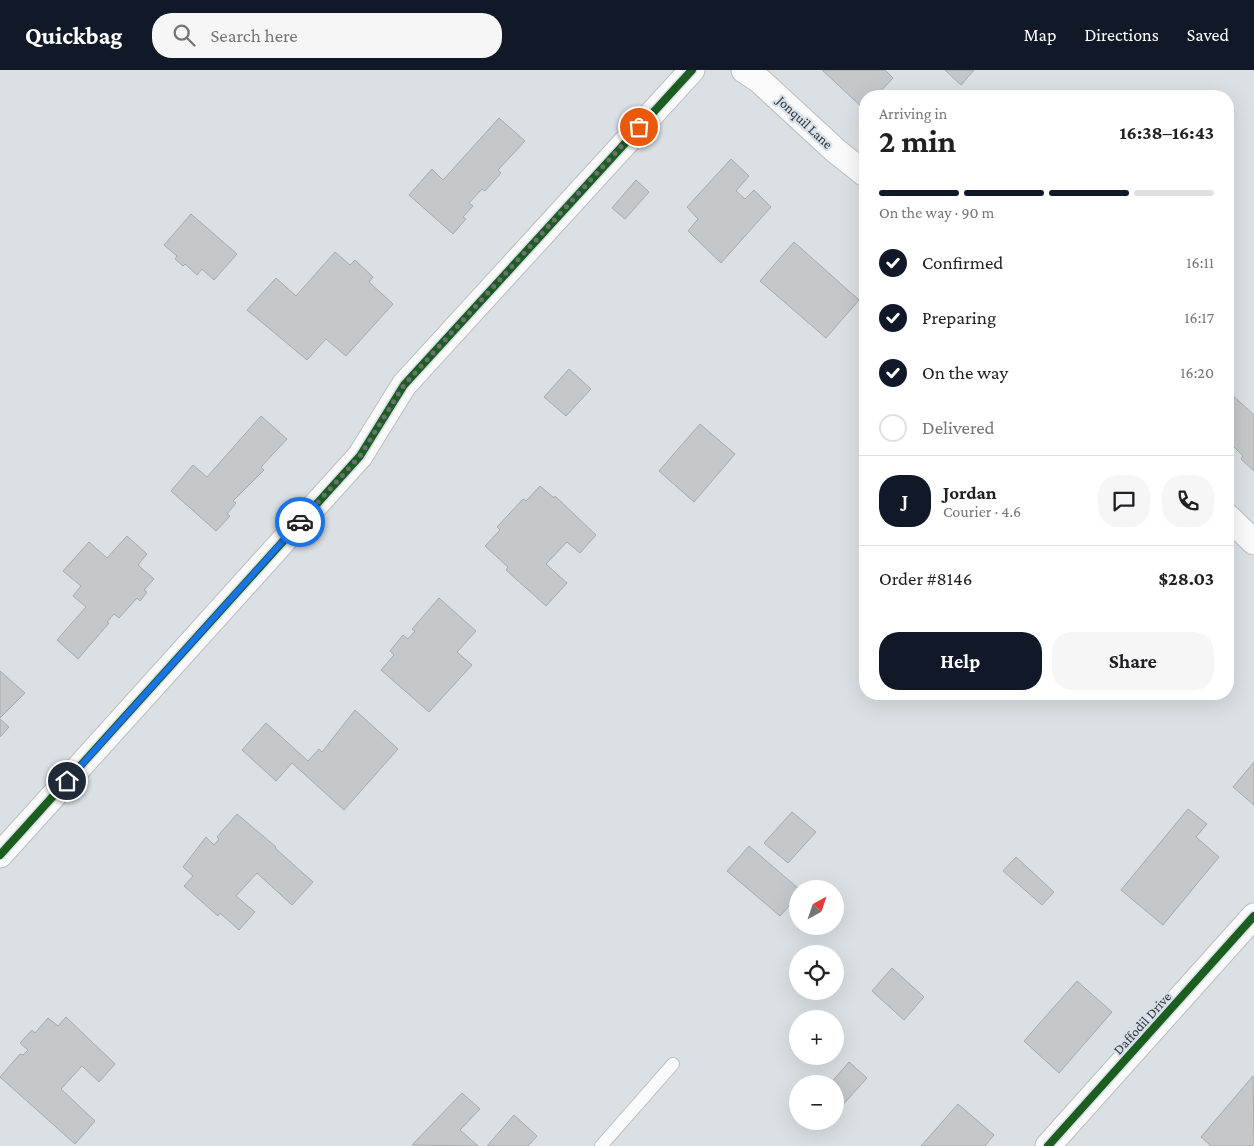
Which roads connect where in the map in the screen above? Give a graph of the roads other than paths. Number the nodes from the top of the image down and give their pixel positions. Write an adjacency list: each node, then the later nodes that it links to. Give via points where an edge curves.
1 (692, 70): 6 (street, via 404,385 360,456)
2 (744, 70): 3 (street, Jonquil Lane)
3 (859, 169)
4 (1234, 523): 5 (street)
5 (1254, 542)
6 (0, 855)
7 (1254, 916): 10 (street, Daffodil Drive)
8 (674, 1064): 9 (lane)
9 (601, 1146)
10 (1048, 1146)

